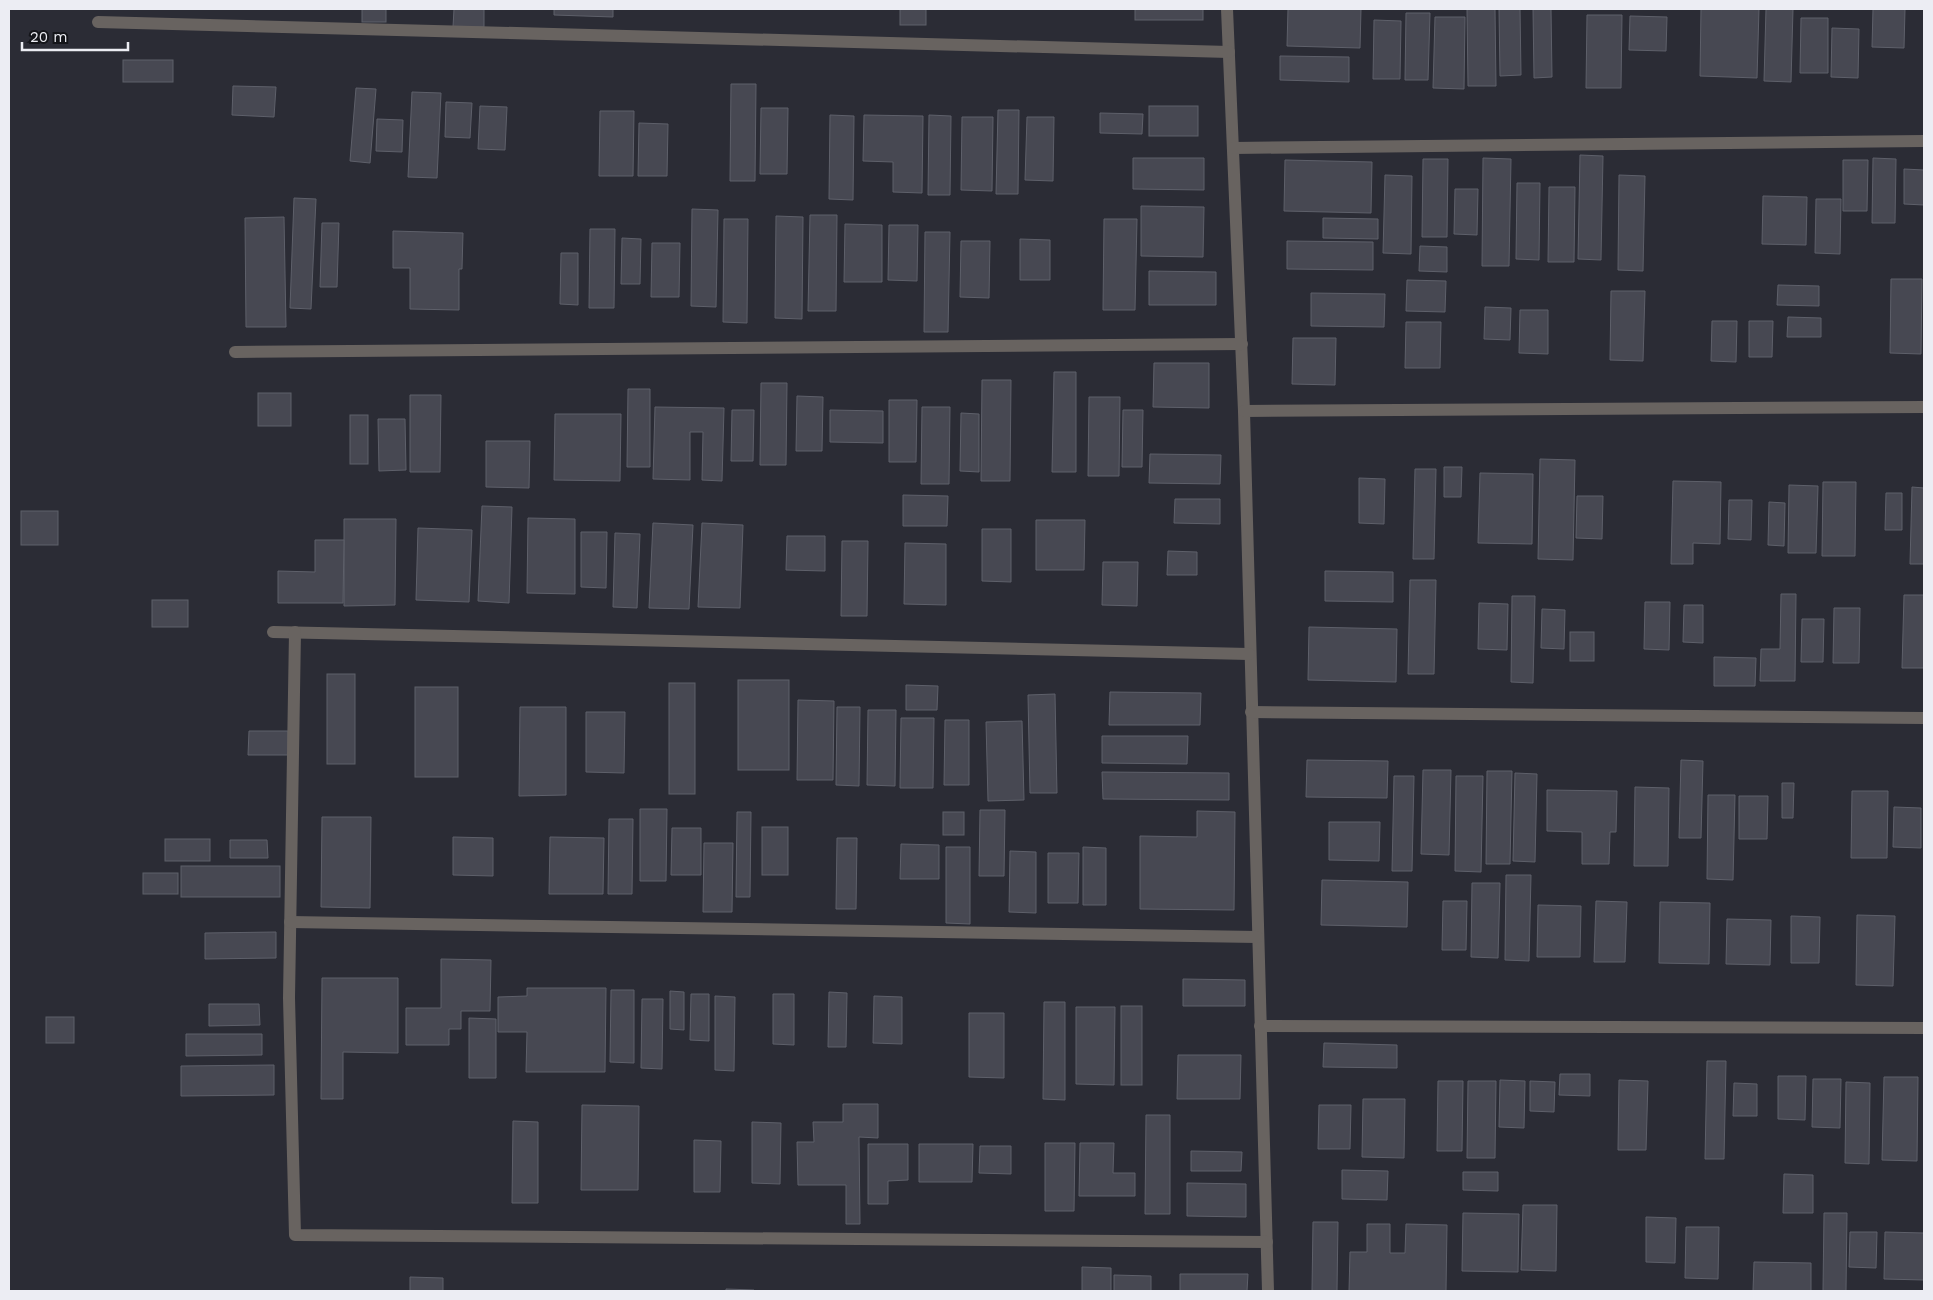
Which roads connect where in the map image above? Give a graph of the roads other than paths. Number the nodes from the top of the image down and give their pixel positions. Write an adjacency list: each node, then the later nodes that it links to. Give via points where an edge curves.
1 (1227, 9): 3 (street)
2 (98, 22): 3 (street)
3 (1229, 52): 5 (street)
4 (1924, 141): 5 (street)
5 (1233, 148): 6 (street)
6 (1242, 344): 7 (street); 9 (street)
7 (235, 352)
8 (1924, 407): 9 (street)
9 (1244, 411): 12 (street)
10 (273, 632): 11 (street)
11 (295, 632): 12 (street); 15 (street)
12 (1249, 654): 13 (street)
13 (1251, 712): 14 (street); 16 (street)
14 (1924, 718)
15 (290, 922): 16 (street); 19 (street, via 295,1235)
16 (1257, 937): 17 (street)
17 (1260, 1026): 18 (street); 19 (street)
18 (1924, 1028)
19 (1267, 1242): 20 (street)
20 (1268, 1291)

